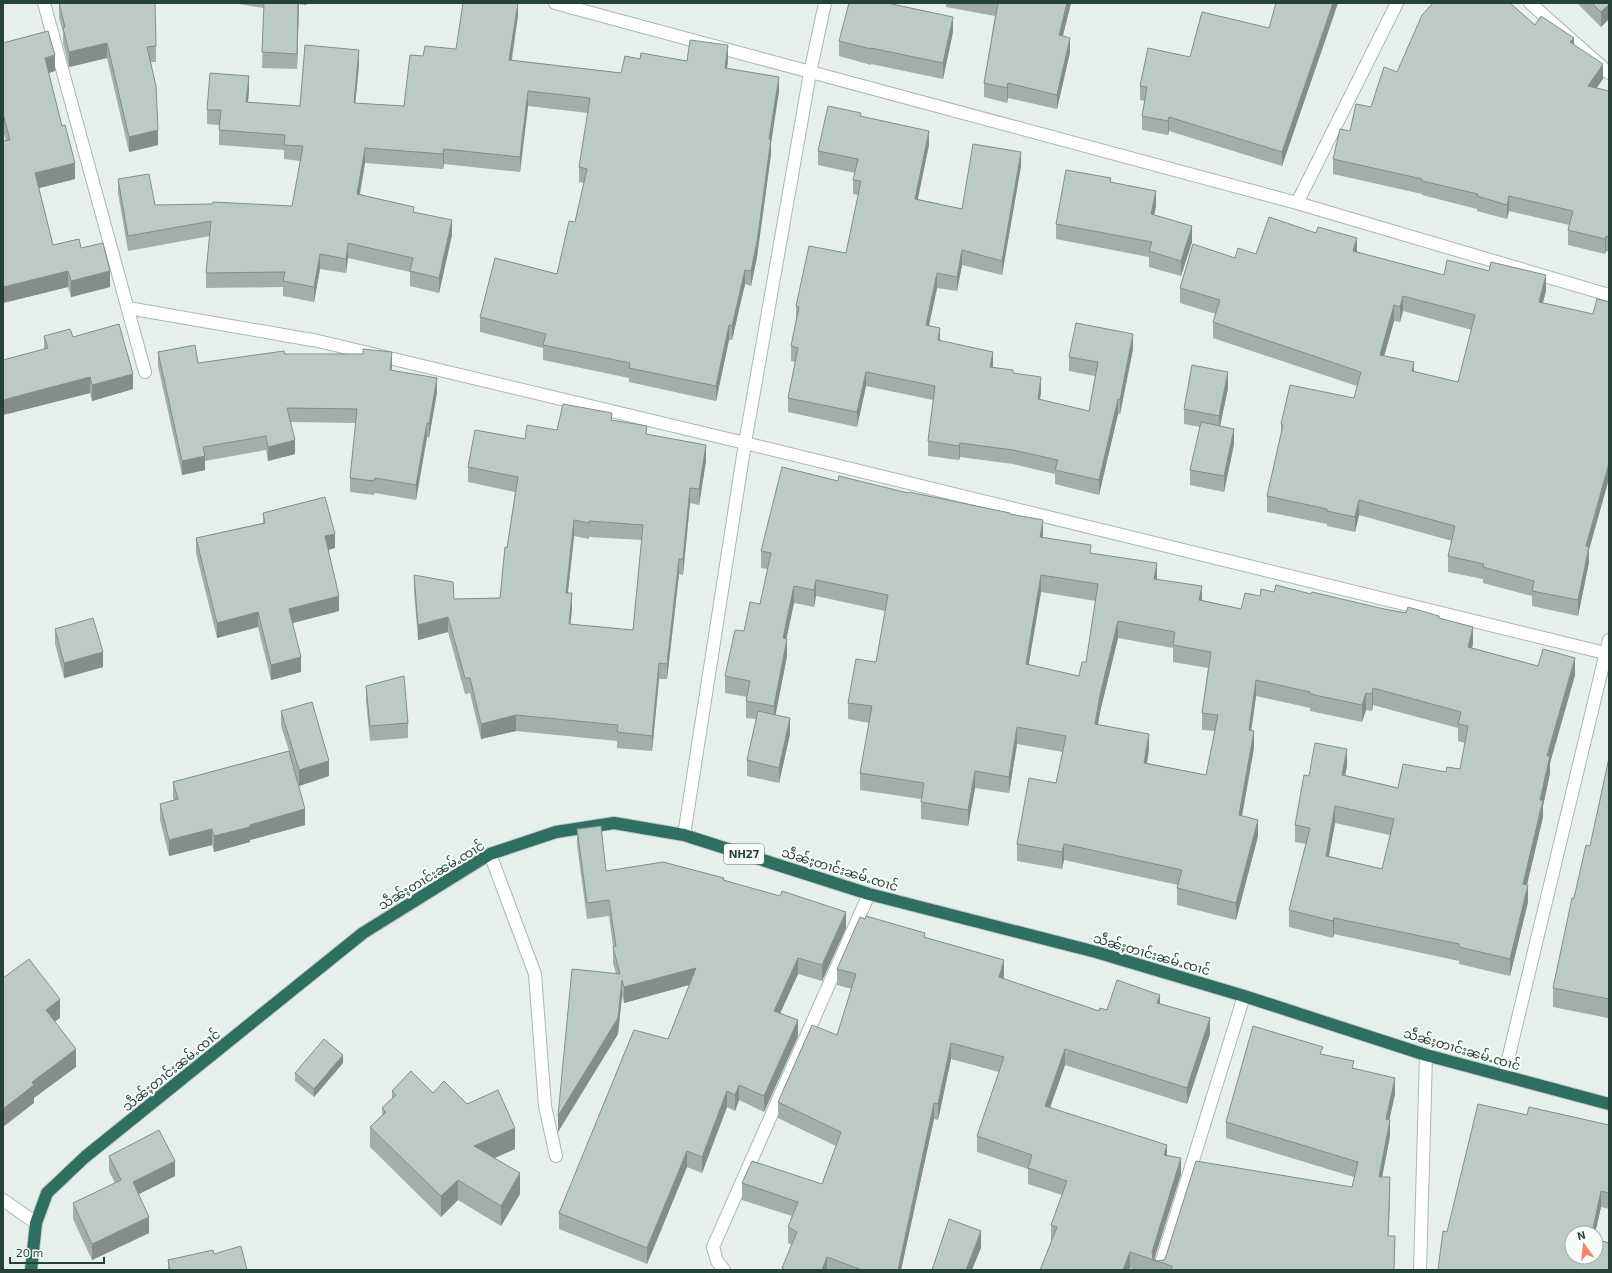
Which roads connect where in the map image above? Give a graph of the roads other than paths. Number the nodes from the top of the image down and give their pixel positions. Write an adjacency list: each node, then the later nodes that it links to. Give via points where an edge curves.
1 (44, 3): 11 (street)
2 (555, 3): 6 (street)
3 (825, 3): 7 (street)
4 (1397, 3): 9 (street)
5 (1530, 3): 8 (street)
6 (572, 6): 7 (street)
7 (810, 72): 9 (street); 13 (street)
8 (1609, 73)
9 (1297, 203): 10 (street)
10 (1609, 295)
11 (128, 308): 12 (street); 13 (street, via 318,341)
12 (145, 372)
13 (744, 443): 15 (street); 16 (street)
14 (1609, 640): 15 (street)
15 (1607, 654): 21 (street)
16 (684, 835): 17 (highway, သဵၼ်ႈတၢင်းၼမ်ႉၸၢင် / NH27, via 614,823 556,832); 18 (highway, သဵၼ်ႈတၢင်းၼမ်ႉၸၢင် / NH27)
17 (490, 854): 23 (street, via 536,974 545,1106); 25 (highway, သဵၼ်ႈတၢင်းၼမ်ႉၸၢင် / NH27, via 363,934 85,1157 47,1193)
18 (869, 894): 19 (highway, သဵၼ်ႈတၢင်းၼမ်ႉၸၢင် / NH27, via 1096,952); 27 (street, via 713,1247 717,1261)
19 (1244, 996): 20 (highway, သဵၼ်ႈတၢင်းၼမ်ႉၸၢင် / NH27); 28 (street)
20 (1426, 1055): 21 (highway, သဵၼ်ႈတၢင်းၼမ်ႉၸၢင် / NH27); 29 (street)
21 (1504, 1076): 22 (highway, သဵၼ်ႈတၢင်းၼမ်ႉၸၢင် / NH27)
22 (1609, 1104)
23 (556, 1156)
24 (3, 1200): 25 (street)
25 (36, 1223): 26 (highway, သဵၼ်ႈတၢင်းၼမ်ႉၸၢင် / NH27)
26 (31, 1270)
27 (724, 1270)
28 (1159, 1270)
29 (1420, 1270)

